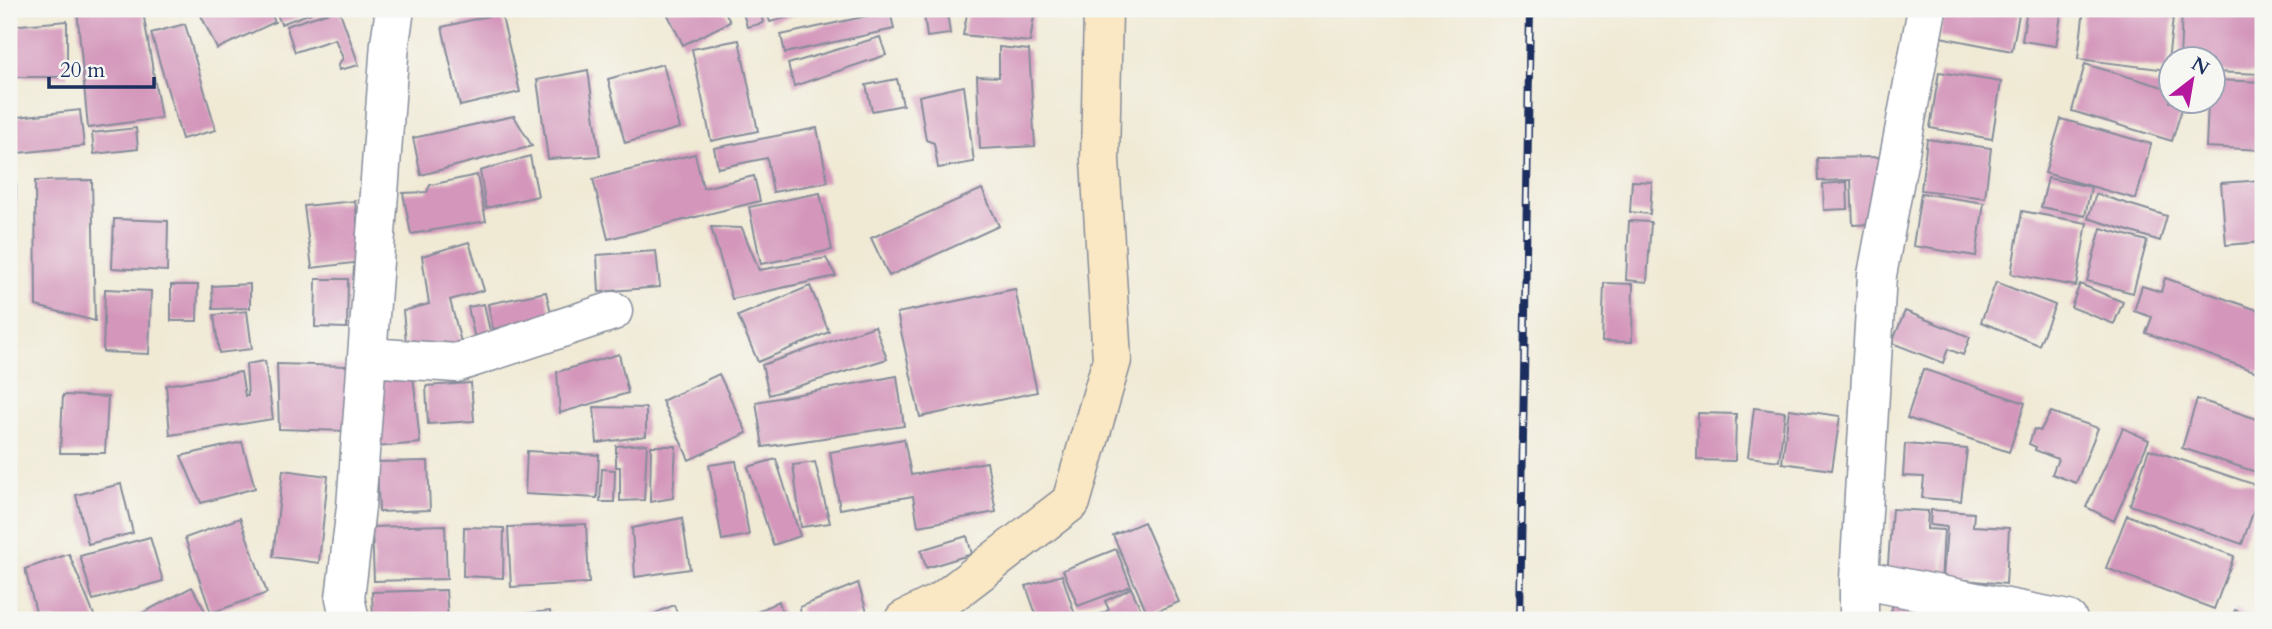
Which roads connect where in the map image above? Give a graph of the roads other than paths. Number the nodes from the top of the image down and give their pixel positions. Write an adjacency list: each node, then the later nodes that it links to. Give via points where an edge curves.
1 (395, 9): 5 (street)
2 (1103, 9): 7 (street, via 1100,160 1112,360 1072,502)
3 (1927, 9): 6 (street, via 1877,275)
4 (613, 311): 5 (street, via 456,363)
5 (369, 357): 8 (street, via 345,598)
6 (1859, 579): 10 (street); 11 (street)
7 (946, 611): 9 (street)
8 (350, 620)
9 (905, 620)
10 (1859, 620)
11 (2068, 620)

